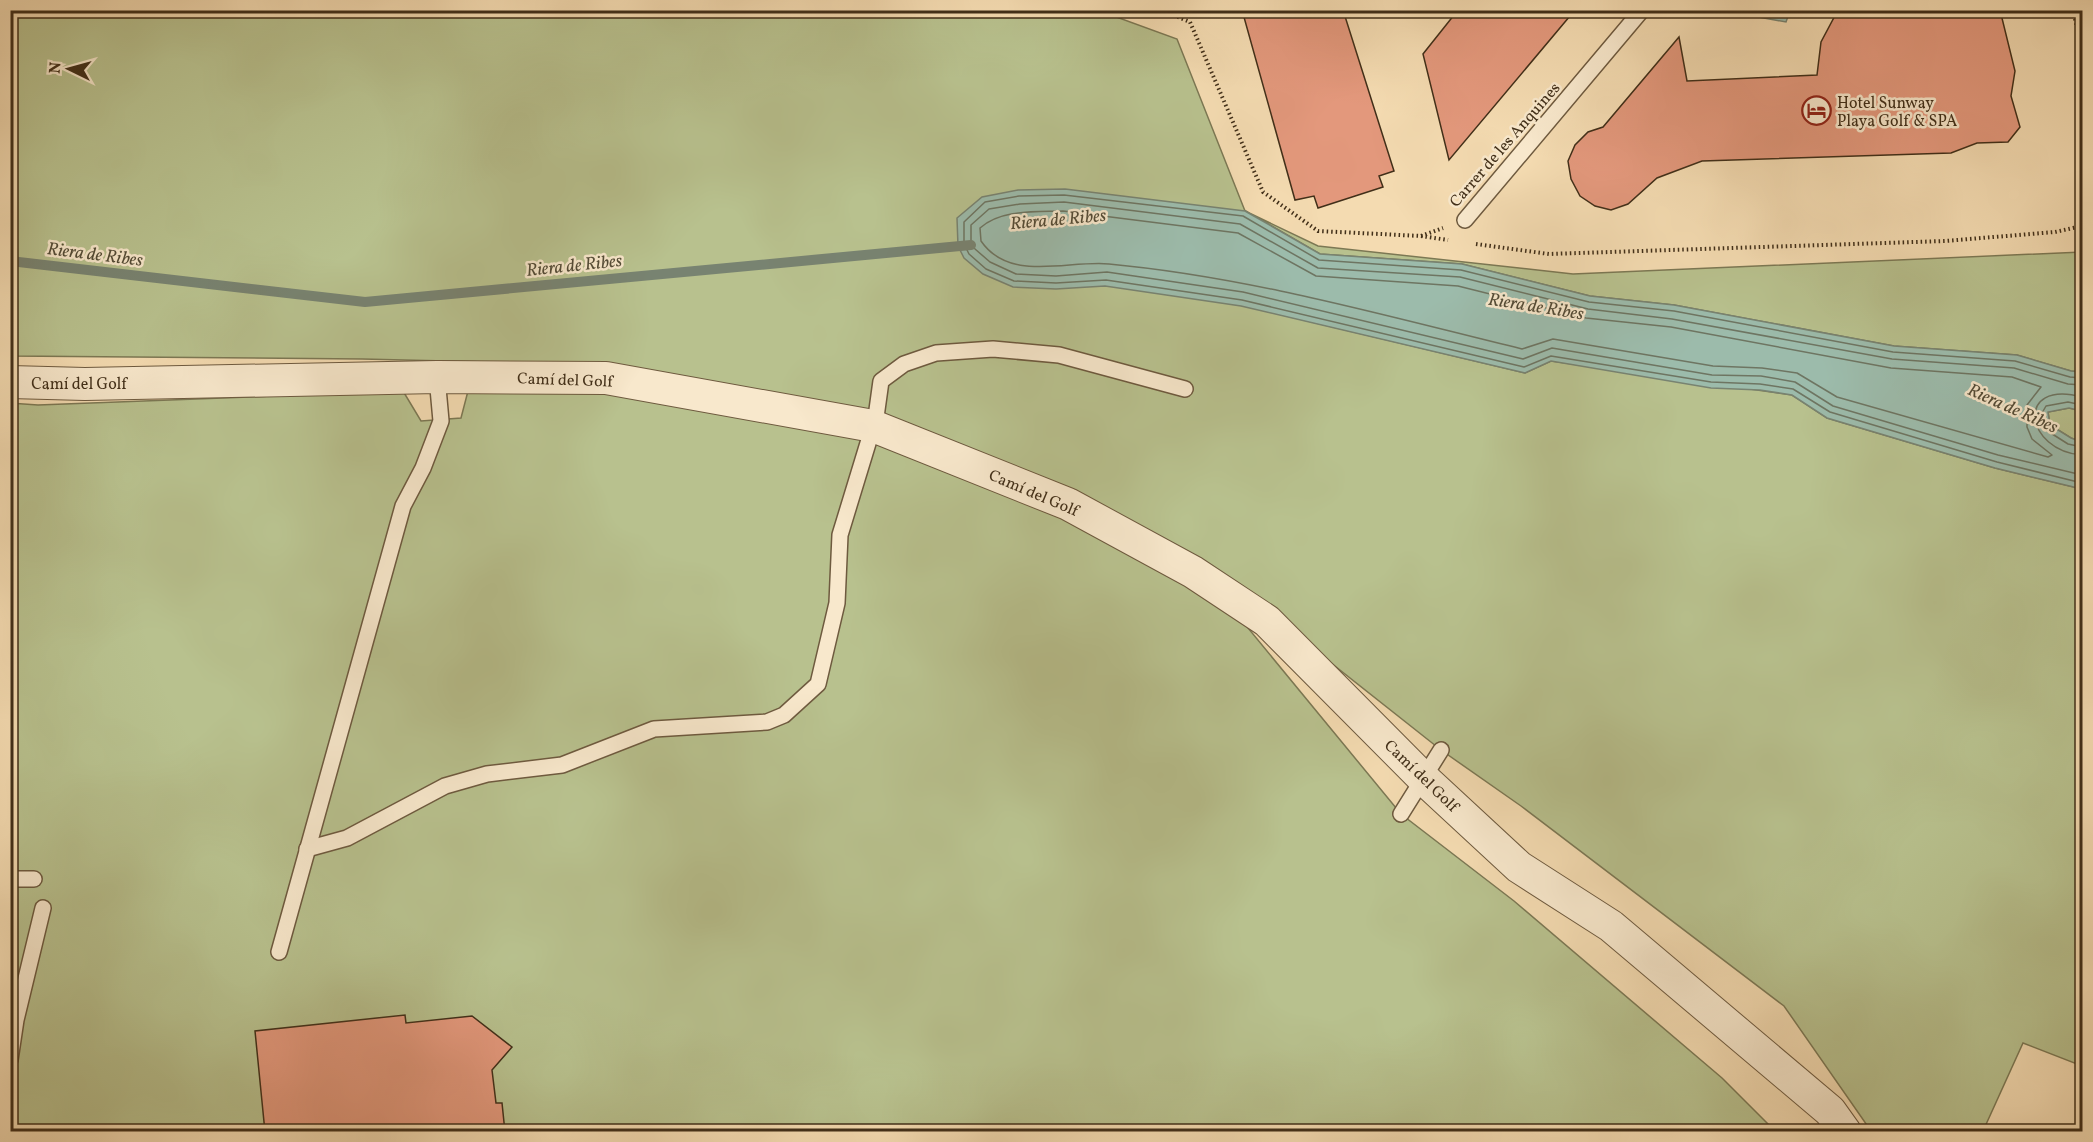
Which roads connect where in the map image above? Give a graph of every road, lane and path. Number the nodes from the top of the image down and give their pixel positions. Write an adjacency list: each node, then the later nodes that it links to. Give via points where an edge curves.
1 (1161, 10): 7 (path, Carrer de les Anquines, via 1190,22 1263,192 1318,231)
2 (1642, 10): 5 (lane, Carrer de les Anquines)
3 (2073, 10): 4 (path)
4 (2082, 50)
5 (1465, 220): 7 (path, Carrer de les Anquines)
6 (2082, 226): 9 (path, via 2055,232 1945,241 1561,254)
7 (1421, 236): 8 (path)
8 (1456, 241)
9 (1467, 243)
10 (437, 377): 11 (street, Camí del Golf); 13 (street, Camí del Golf, via 606,378); 17 (lane, via 441,421 403,506)
11 (10, 382)
12 (1185, 389): 13 (lane, via 1059,355 993,349 936,353 904,364 881,381)
13 (873, 426): 15 (street, Camí del Golf, via 1068,504 1193,572 1267,621); 17 (lane, via 840,535 837,603 818,684 784,716 767,722 654,729 562,765 487,774 445,786 347,838)
14 (1441, 750): 15 (lane)
15 (1424, 779): 16 (lane); 23 (street, Camí del Golf, via 1519,867 1611,926 1830,1111)
16 (1401, 814)
17 (307, 849): 21 (lane)
18 (10, 879): 19 (lane)
19 (34, 879)
20 (43, 909): 22 (lane)
21 (279, 952)
22 (10, 1060)
23 (1845, 1131)

